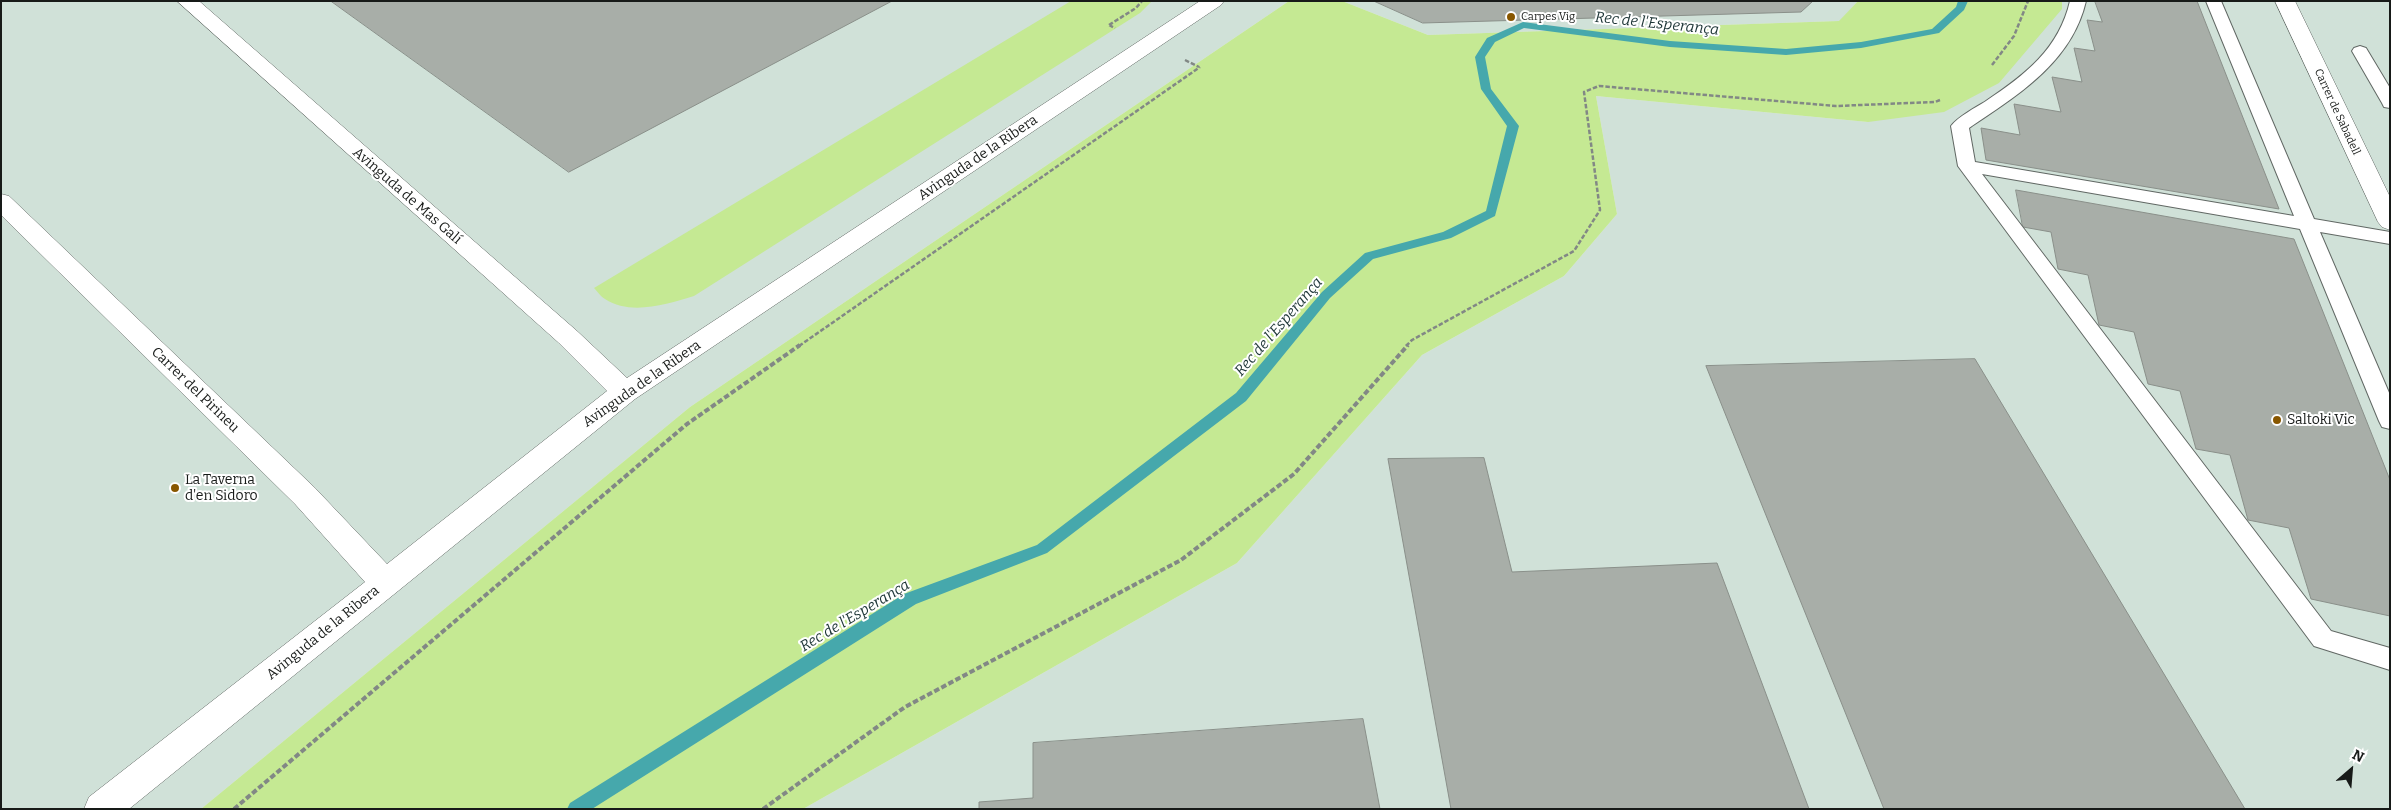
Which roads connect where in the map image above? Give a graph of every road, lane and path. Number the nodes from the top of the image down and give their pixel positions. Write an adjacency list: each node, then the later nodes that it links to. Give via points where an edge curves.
1 (187, 1): 19 (street, Avinguda de Mas Galí)
2 (1142, 1): 8 (path)
3 (1214, 1): 19 (street, Avinguda de la Ribera)
4 (2028, 1): 11 (path, via 2014,36)
5 (2078, 1): 14 (lane, via 2077,13 2060,46 2015,89 1960,126)
6 (2213, 1): 16 (lane)
7 (2284, 1): 17 (street, Carrer de Sabadell)
8 (1109, 25)
9 (2360, 51): 13 (lane)
10 (1200, 67): 24 (path, via 687,424)
11 (1988, 70)
12 (1943, 98): 25 (path, via 1935,102 1836,106 1599,86 1584,92 1600,210 1574,252 1412,340 1294,474 1181,560 905,707)
13 (2390, 103)
14 (1967, 166): 16 (lane); 22 (lane, via 2323,639)
15 (1, 201): 21 (street, Carrer del Pirineu, via 305,496)
16 (2304, 222): 18 (lane); 20 (lane)
17 (2390, 222)
18 (2390, 238)
19 (625, 392): 21 (street, Avinguda de la Ribera)
20 (2390, 421)
21 (385, 583): 23 (street, Avinguda de la Ribera)
22 (2390, 659)
23 (102, 809)
24 (234, 809)
25 (762, 809)

